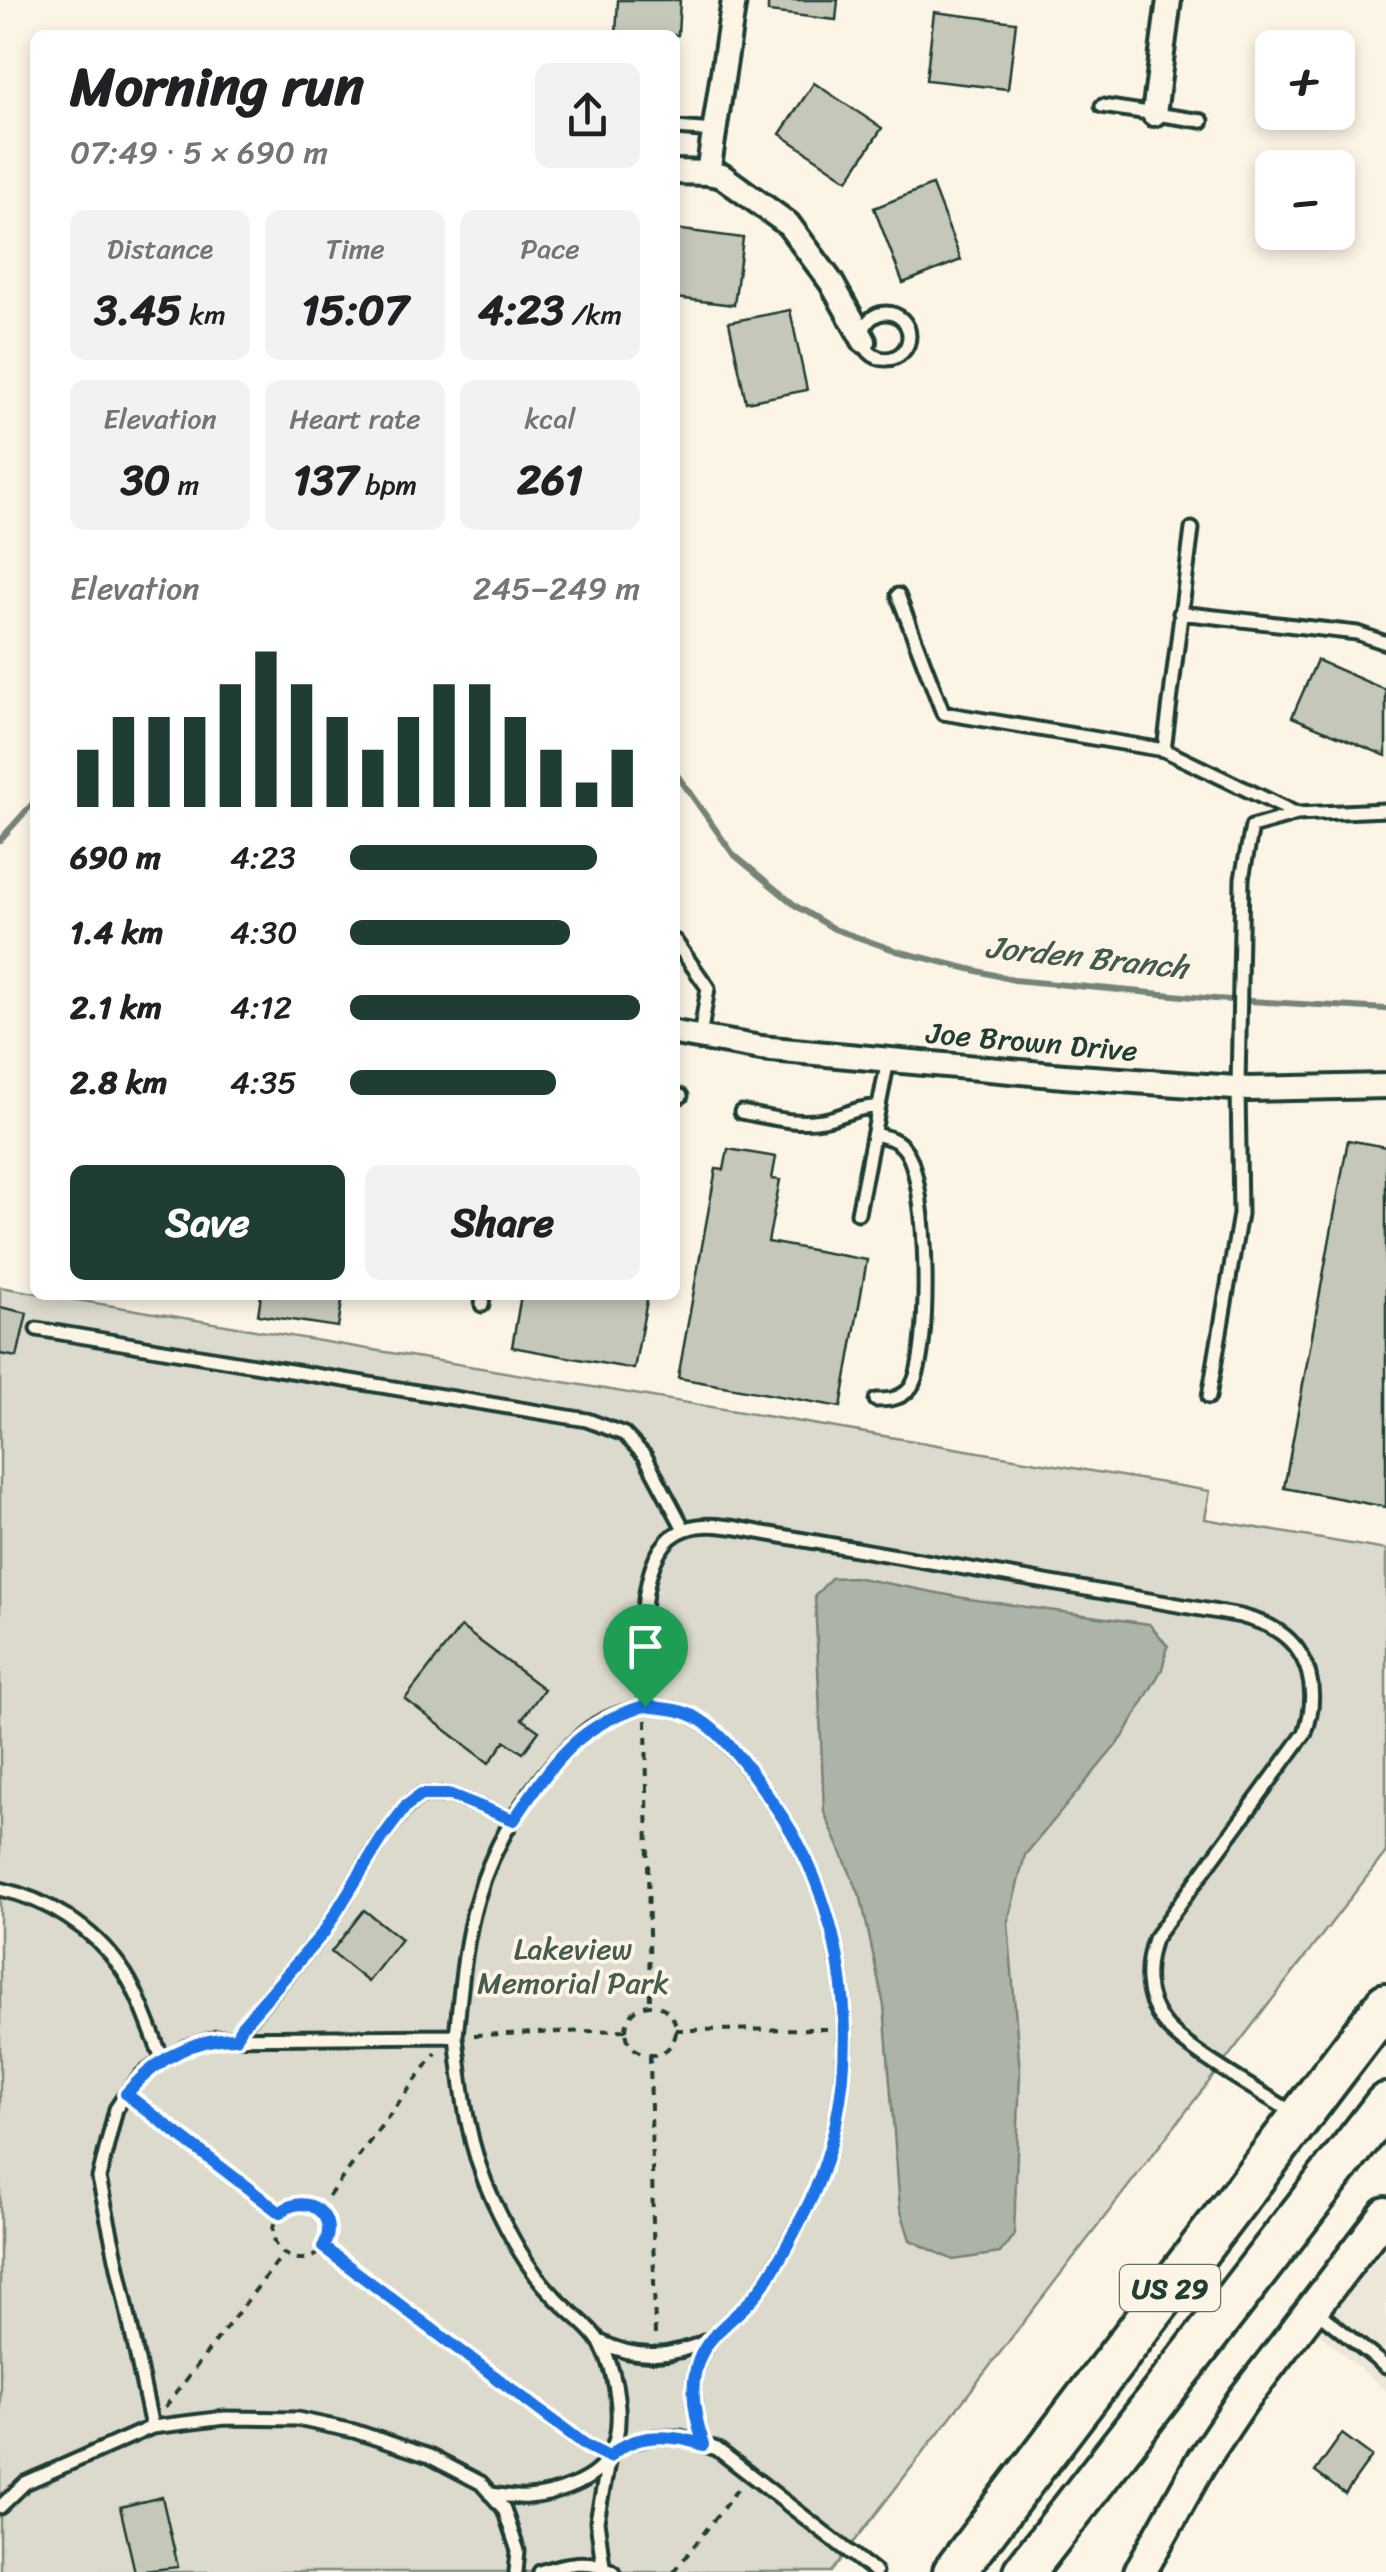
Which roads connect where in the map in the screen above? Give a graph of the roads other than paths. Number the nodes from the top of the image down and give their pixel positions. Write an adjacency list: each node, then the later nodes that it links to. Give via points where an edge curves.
1 (734, 0): 7 (street)
2 (1168, 0): 4 (street)
3 (1102, 106): 4 (lane)
4 (1154, 114): 5 (lane)
5 (1202, 120)
6 (680, 128): 7 (lane)
7 (715, 131): 9 (street)
8 (680, 172): 9 (street)
9 (708, 174): 10 (street, via 722,176 788,224 832,282)
10 (864, 341): 10 (lane, via 869,320 882,314 896,315 907,327 908,342 892,358 878,357)
11 (1192, 529): 13 (lane)
12 (898, 595): 15 (lane, via 943,714)
13 (1180, 612): 14 (lane, via 1357,633); 15 (lane)
14 (1386, 643)
15 (1164, 750): 17 (lane)
16 (1386, 810): 17 (lane)
17 (1297, 814): 23 (lane, via 1252,827 1242,878)
18 (680, 947): 20 (lane, via 708,988)
19 (680, 1034): 20 (street, Joe Brown Drive)
20 (700, 1037): 21 (street, Joe Brown Drive)
21 (888, 1060): 23 (street, Joe Brown Drive); 24 (lane)
22 (1386, 1086): 23 (street, Joe Brown Drive)
23 (1238, 1088): 29 (lane, via 1240,1214)
24 (879, 1107): 25 (lane, via 803,1123); 26 (lane)
25 (741, 1112)
26 (874, 1134): 27 (lane); 30 (lane, via 898,1140 908,1154 926,1237 917,1372 905,1393)
27 (858, 1213)
28 (37, 1329): 31 (lane, via 587,1420 624,1434 645,1456)
29 (1209, 1397)
30 (876, 1400)
31 (684, 1529): 32 (lane, via 663,1546 643,1605); 40 (lane, via 739,1529 1240,1616 1271,1626 1291,1642 1312,1683 1305,1733 1154,1939 1146,1963 1162,2021)
32 (645, 1706): 33 (lane, via 584,1732); 43 (lane, via 686,1712 715,1733 786,1822 834,1932 843,2002 843,2076 829,2150 802,2218 760,2290)
33 (514, 1820): 36 (lane, via 477,1898); 37 (lane, via 451,1795 421,1795 406,1806 324,1932)
34 (0, 1889): 38 (lane, via 32,1896 85,1928 123,1970)
35 (1386, 2004): 40 (highway, US 29)
36 (456, 2036): 37 (lane); 44 (lane, via 462,2099 491,2196 520,2253)
37 (236, 2038): 38 (lane, via 216,2038)
38 (163, 2060): 46 (lane, via 116,2108 98,2178)
39 (1386, 2104): 49 (highway, US 29)
40 (1300, 2118): 56 (highway, US 29)
41 (1386, 2213): 42 (street)
42 (1314, 2308): 45 (lane); 59 (street, via 1200,2464)
43 (709, 2340): 44 (lane, via 657,2356 619,2352); 47 (lane, via 694,2373 692,2411)
44 (600, 2342): 48 (lane, via 617,2388)
45 (1386, 2367)
46 (152, 2427): 50 (lane, via 297,2419 428,2456); 51 (lane, via 25,2483)
47 (704, 2445): 48 (lane, via 654,2437 621,2445); 55 (lane)
48 (609, 2457): 50 (lane, via 564,2490 526,2498); 52 (lane, via 596,2521)
49 (1100, 2475): 57 (highway, US 29); 58 (highway)
50 (490, 2494): 53 (lane, via 504,2510 518,2552)
51 (0, 2507)
52 (608, 2568): 54 (lane, via 565,2564)
53 (516, 2572)
54 (540, 2572)
55 (875, 2572)
56 (954, 2572)
57 (1024, 2572)
58 (1036, 2572)
59 (1140, 2572)

